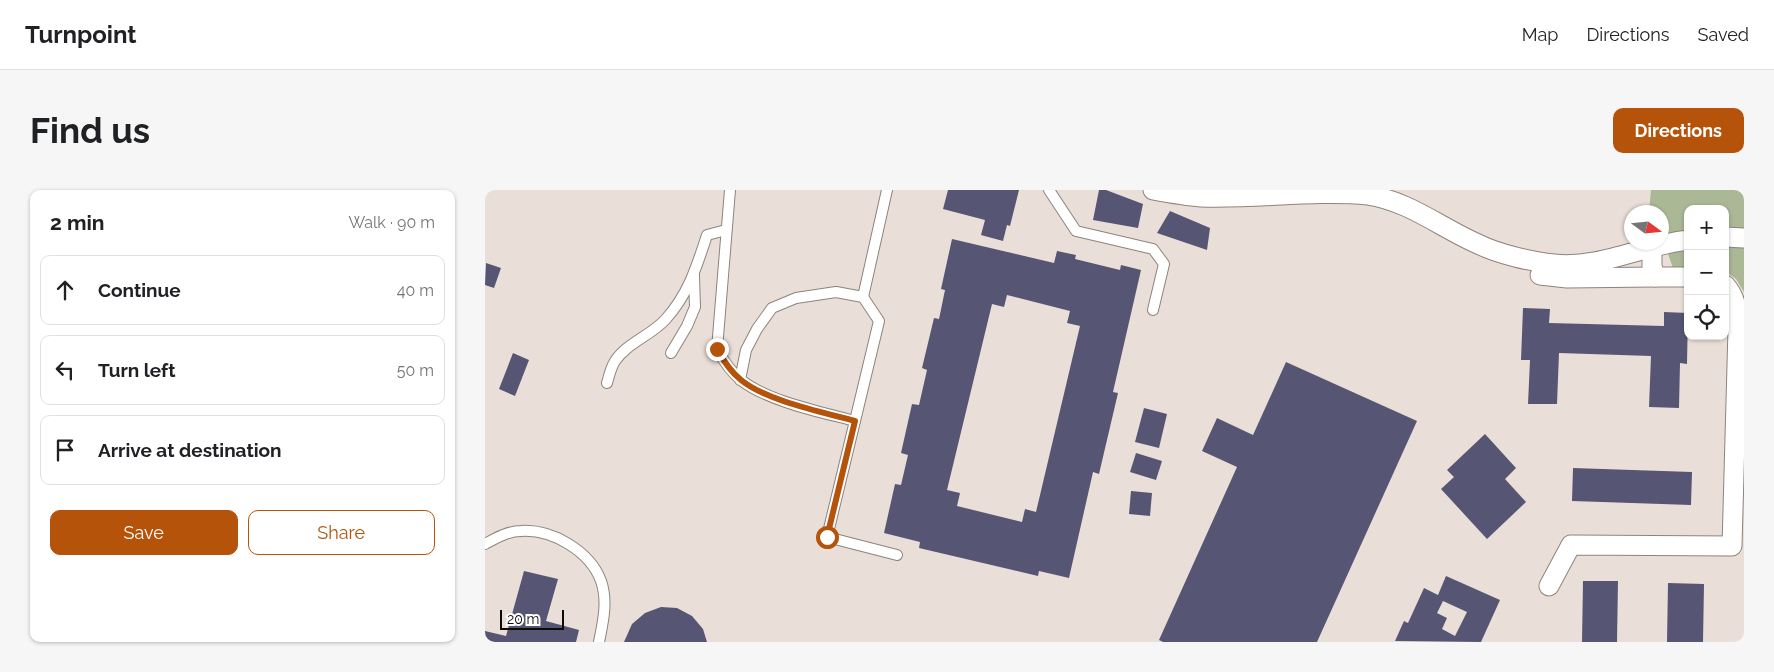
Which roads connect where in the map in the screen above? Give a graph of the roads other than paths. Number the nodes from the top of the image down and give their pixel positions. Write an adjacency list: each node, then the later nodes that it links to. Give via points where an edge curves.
1 (730, 190): 6 (lane)
2 (887, 190): 18 (lane)
3 (1049, 190): 19 (lane, via 1076,231 1153,250 1164,264)
4 (1153, 190): 5 (street, via 1202,197)
5 (1273, 192): 11 (street, via 1366,195 1397,201)
6 (726, 230): 14 (lane, via 707,235); 21 (lane, via 717,349)
7 (1729, 238): 8 (street)
8 (1744, 238)
9 (1684, 240): 10 (street)
10 (1669, 242)
11 (1479, 245): 12 (street, via 1557,264 1596,262); 15 (street, via 1511,267 1527,273 1567,278)
12 (1638, 250)
13 (1652, 250): 15 (street)
14 (694, 273): 20 (lane, via 695,307); 22 (lane, via 685,293 665,320 627,348 614,362)
15 (1655, 277): 16 (street)
16 (1684, 277)
17 (1729, 290): 25 (street, via 1736,307 1738,329)
18 (863, 297): 21 (lane, via 836,292 795,298 771,308 746,350); 23 (lane, via 879,321)
19 (1153, 310)
20 (671, 354)
21 (740, 380): 23 (lane, via 763,394)
22 (607, 382)
23 (855, 421): 26 (lane, via 827,537)
24 (485, 544): 28 (lane, via 520,530 539,532 564,541 581,553 601,581 605,598)
25 (1738, 546): 27 (street, via 1571,545)
26 (897, 555)
27 (1549, 586)
28 (599, 642)

